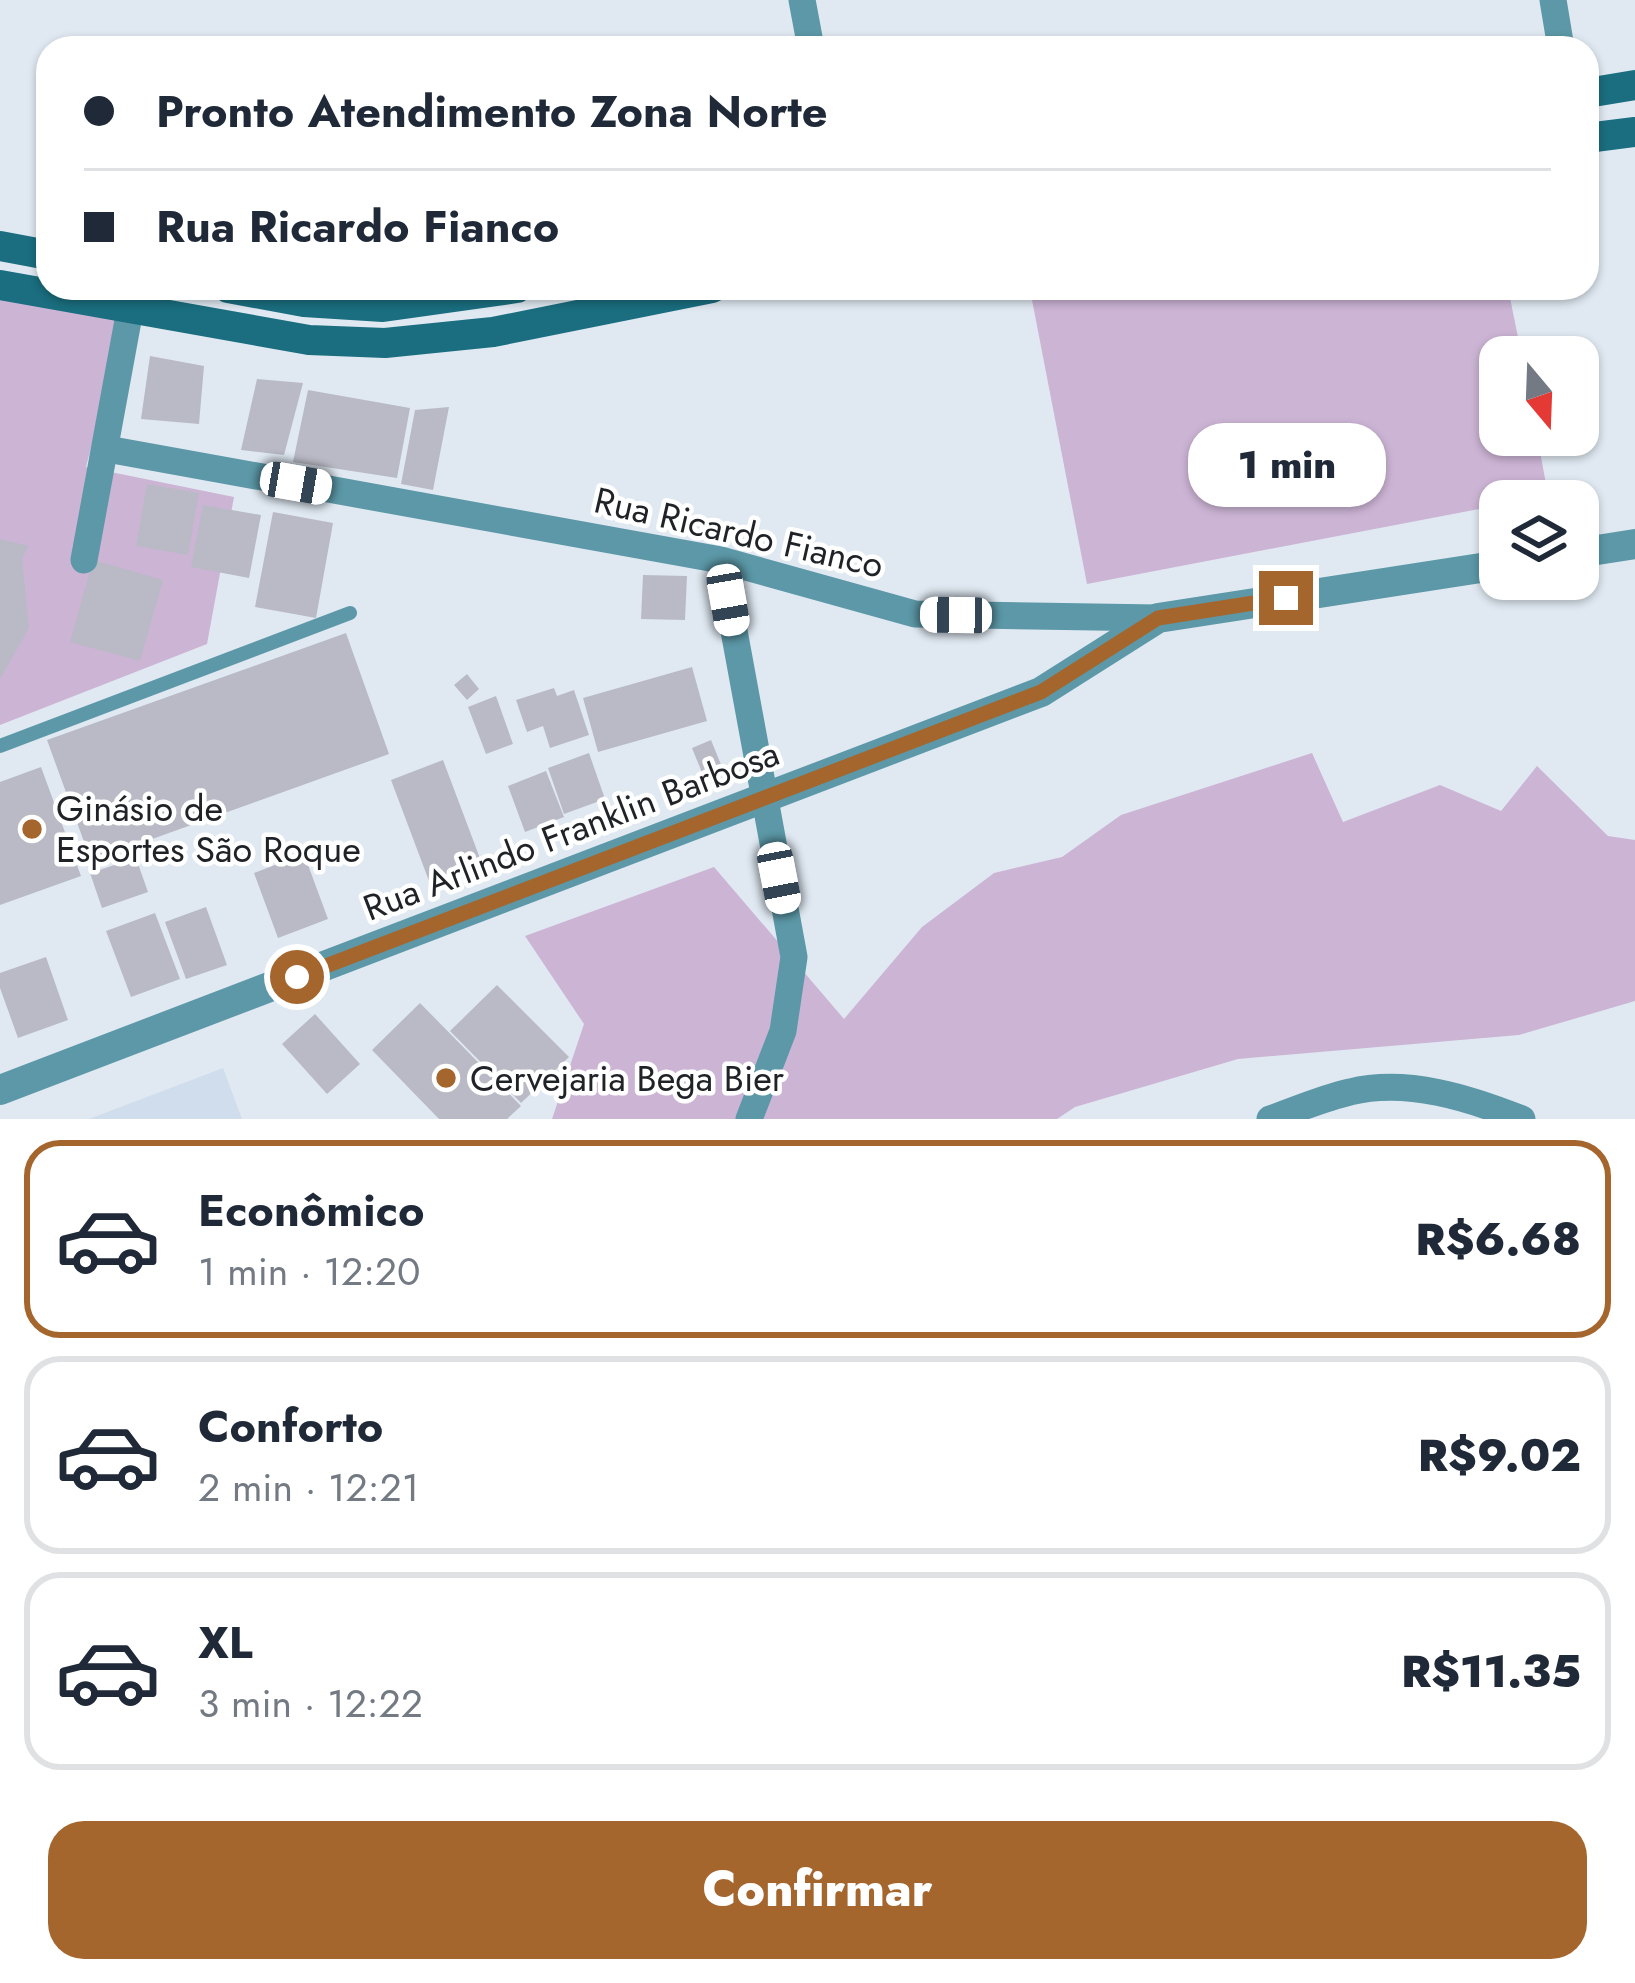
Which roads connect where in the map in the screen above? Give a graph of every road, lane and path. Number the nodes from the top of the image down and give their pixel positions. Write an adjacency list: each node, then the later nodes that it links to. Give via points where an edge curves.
1 (802, 0): 3 (street)
2 (1553, 0): 4 (street)
3 (809, 36)
4 (1559, 36)
5 (1635, 85): 6 (main road)
6 (1599, 92)
7 (1635, 132): 8 (main road)
8 (1599, 136)
9 (0, 246): 10 (main road)
10 (36, 253)
11 (0, 285): 12 (main road)
12 (36, 289)
13 (132, 300): 18 (main road, via 309,340 385,343); 19 (street)
14 (293, 300): 15 (main road, via 383,307)
15 (435, 300)
16 (500, 300): 18 (main road)
17 (652, 300): 18 (main road)
18 (493, 332)
19 (107, 448): 22 (street); 23 (street, Rua Ricardo Fianco)
20 (1635, 544): 21 (street)
21 (1599, 550)
22 (84, 560)
23 (721, 560): 26 (street, Rua Ricardo Fianco, via 915,614); 28 (street)
24 (1479, 568): 26 (street, Rua Ricardo Fianco)
25 (350, 613): 27 (lane)
26 (1158, 618): 28 (street, Rua Arlindo Franklin Barbosa, via 1041,692)
27 (0, 746)
28 (763, 798): 29 (street, Rua Arlindo Franklin Barbosa); 31 (street, via 794,957 783,1031)
29 (0, 1090)
30 (1273, 1118): 32 (street, via 1351,1091 1398,1087 1475,1100)
31 (749, 1119)
32 (1522, 1119)

